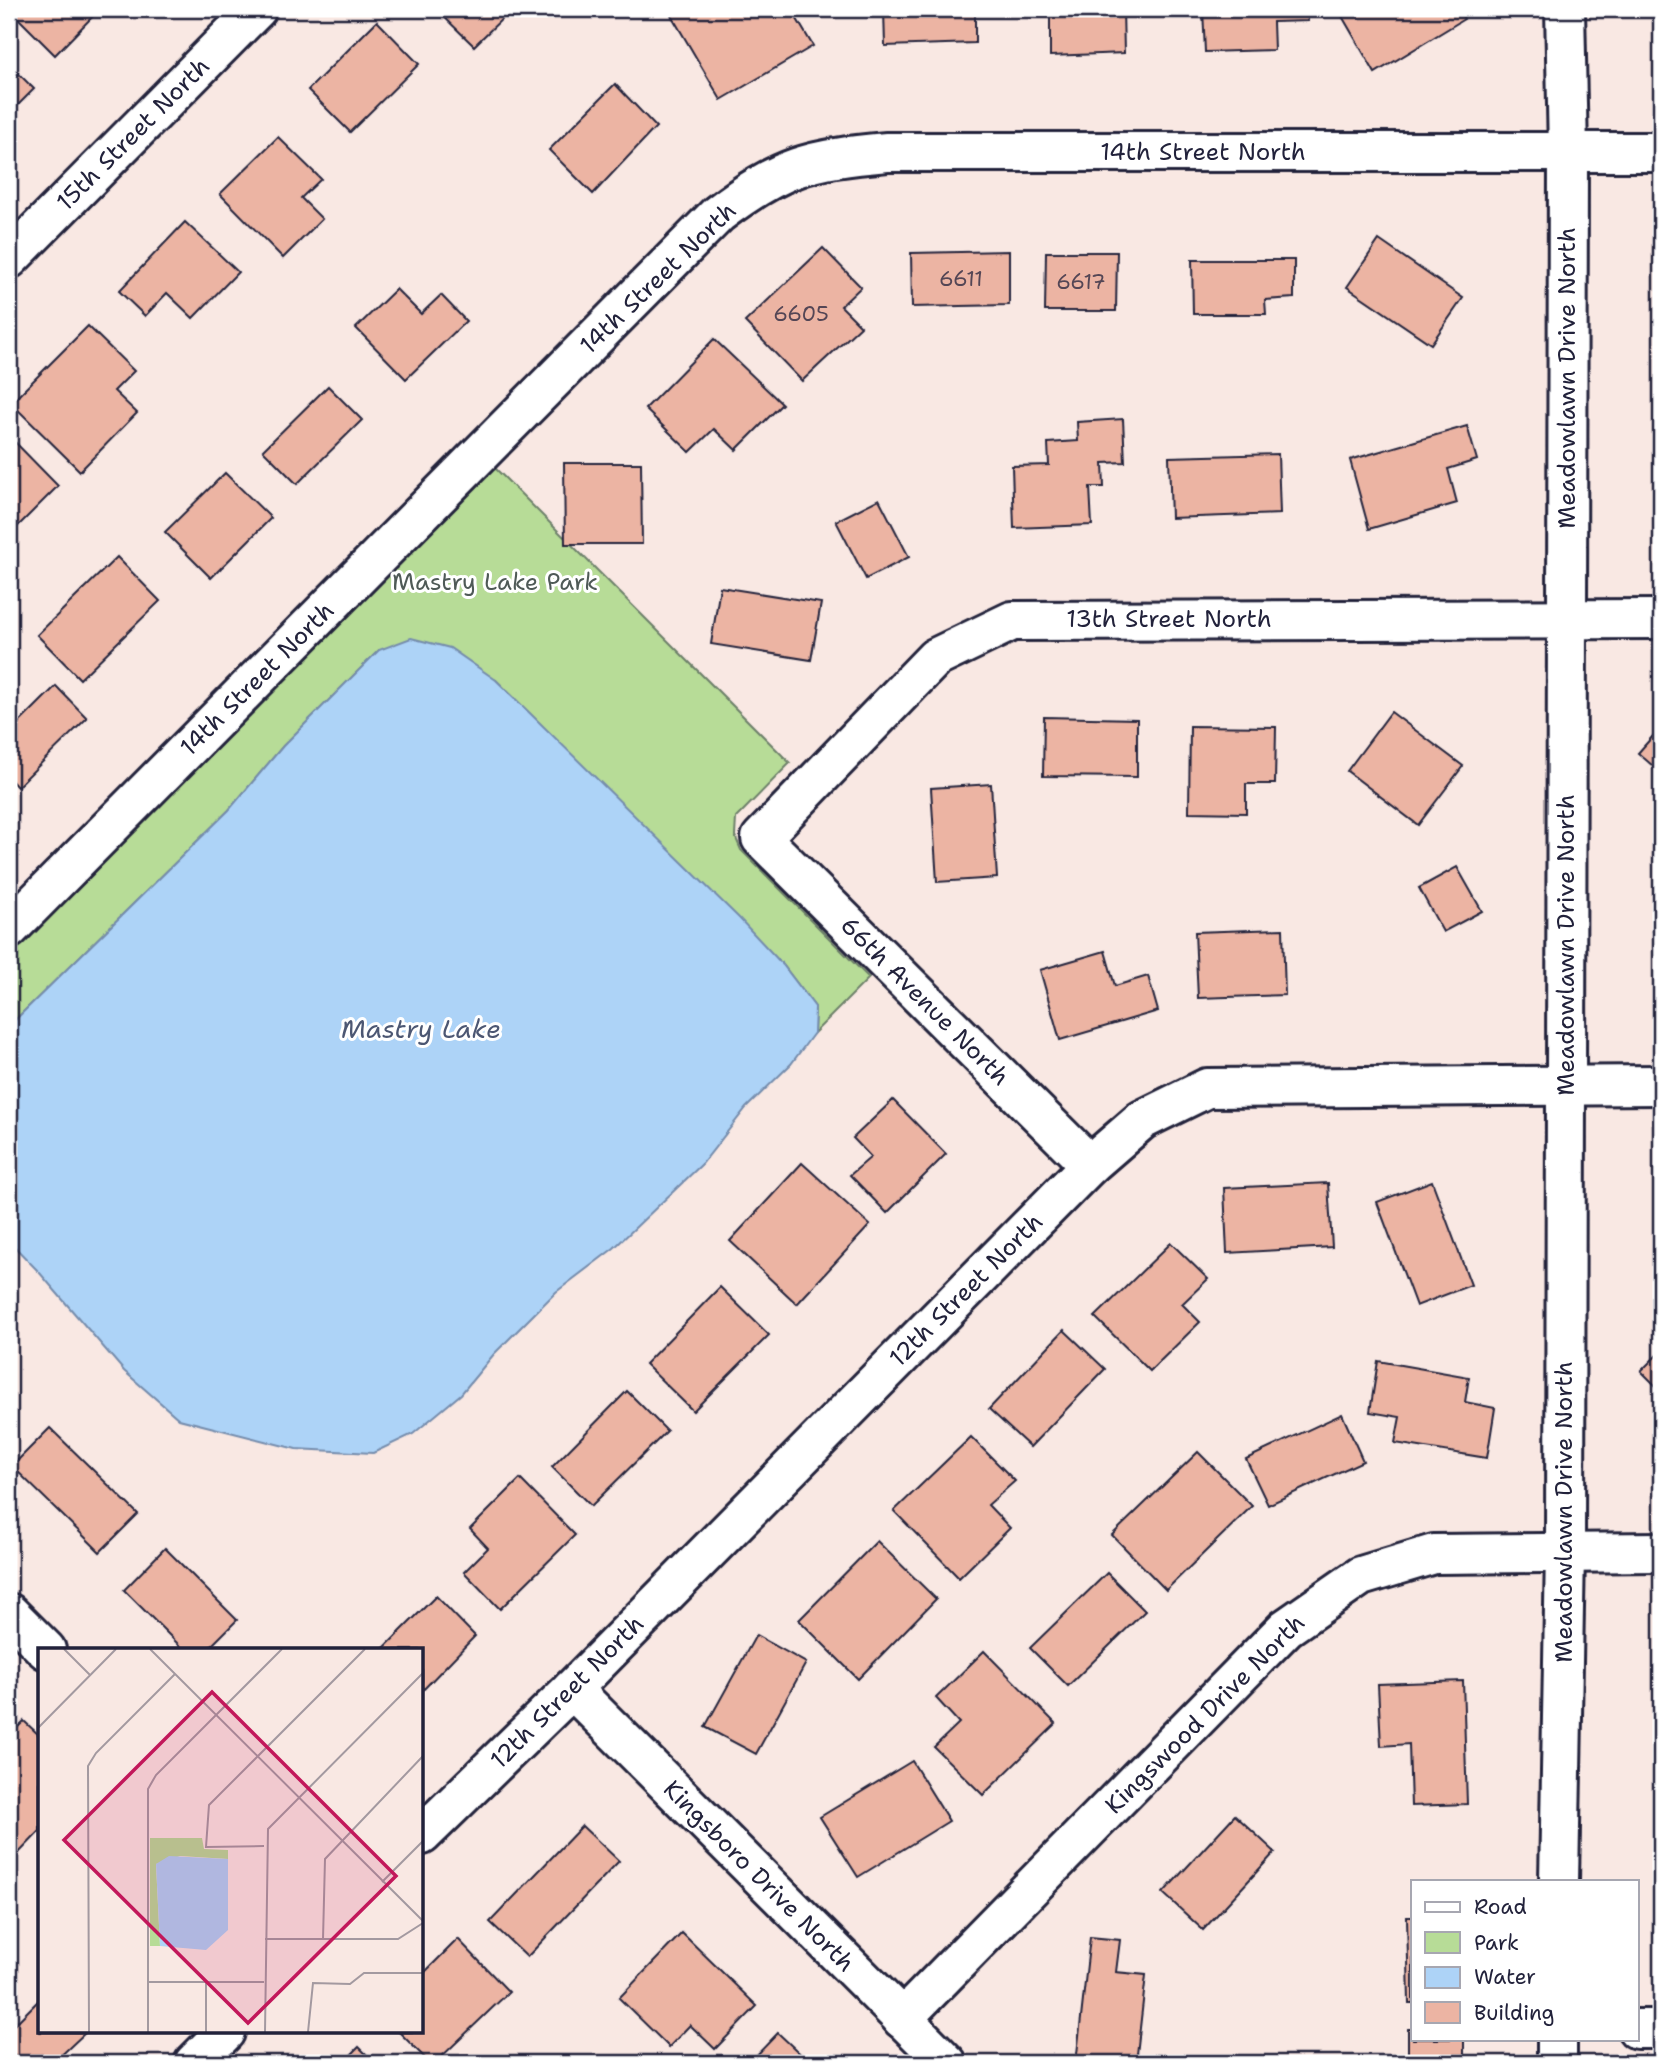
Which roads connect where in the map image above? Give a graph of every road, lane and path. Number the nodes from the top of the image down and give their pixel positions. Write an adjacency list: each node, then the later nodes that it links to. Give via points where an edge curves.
1 (257, 9): 5 (street, 15th Street North)
2 (1565, 9): 3 (street, Meadowlawn Drive North)
3 (1568, 152): 4 (street, 14th Street North); 7 (street, Meadowlawn Drive North); 9 (street, 14th Street North, via 887,152 796,166 757,184 718,214)
4 (1661, 152)
5 (9, 259)
6 (1661, 618): 7 (street, 13th Street North)
7 (1565, 619): 8 (street, 13th Street North, via 1012,621 935,658); 10 (street, Meadowlawn Drive North)
8 (761, 838): 12 (street, 66th Avenue North)
9 (9, 929)
10 (1566, 1085): 11 (street, 12th Street North); 12 (street, 12th Street North, via 1207,1088 1142,1120); 13 (street, Meadowlawn Drive North)
11 (1661, 1085)
12 (1090, 1164): 17 (street, 12th Street North)
13 (1565, 1552): 14 (street, Kingswood Drive North); 19 (street, Meadowlawn Drive North); 20 (street, Kingswood Drive North, via 1434,1555 1361,1576 1286,1628)
14 (1661, 1552)
15 (9, 1613): 16 (street)
16 (44, 1648)
17 (572, 1689): 18 (street, 12th Street North); 20 (street, Kingsboro Drive North)
18 (424, 1833)
19 (1559, 1880)
20 (902, 2018): 26 (street, Kingsboro Drive North)
21 (1638, 2029): 22 (street)
22 (1661, 2029)
23 (223, 2034): 25 (street)
24 (1557, 2040): 27 (street)
25 (194, 2063)
26 (947, 2063)
27 (1557, 2063)

